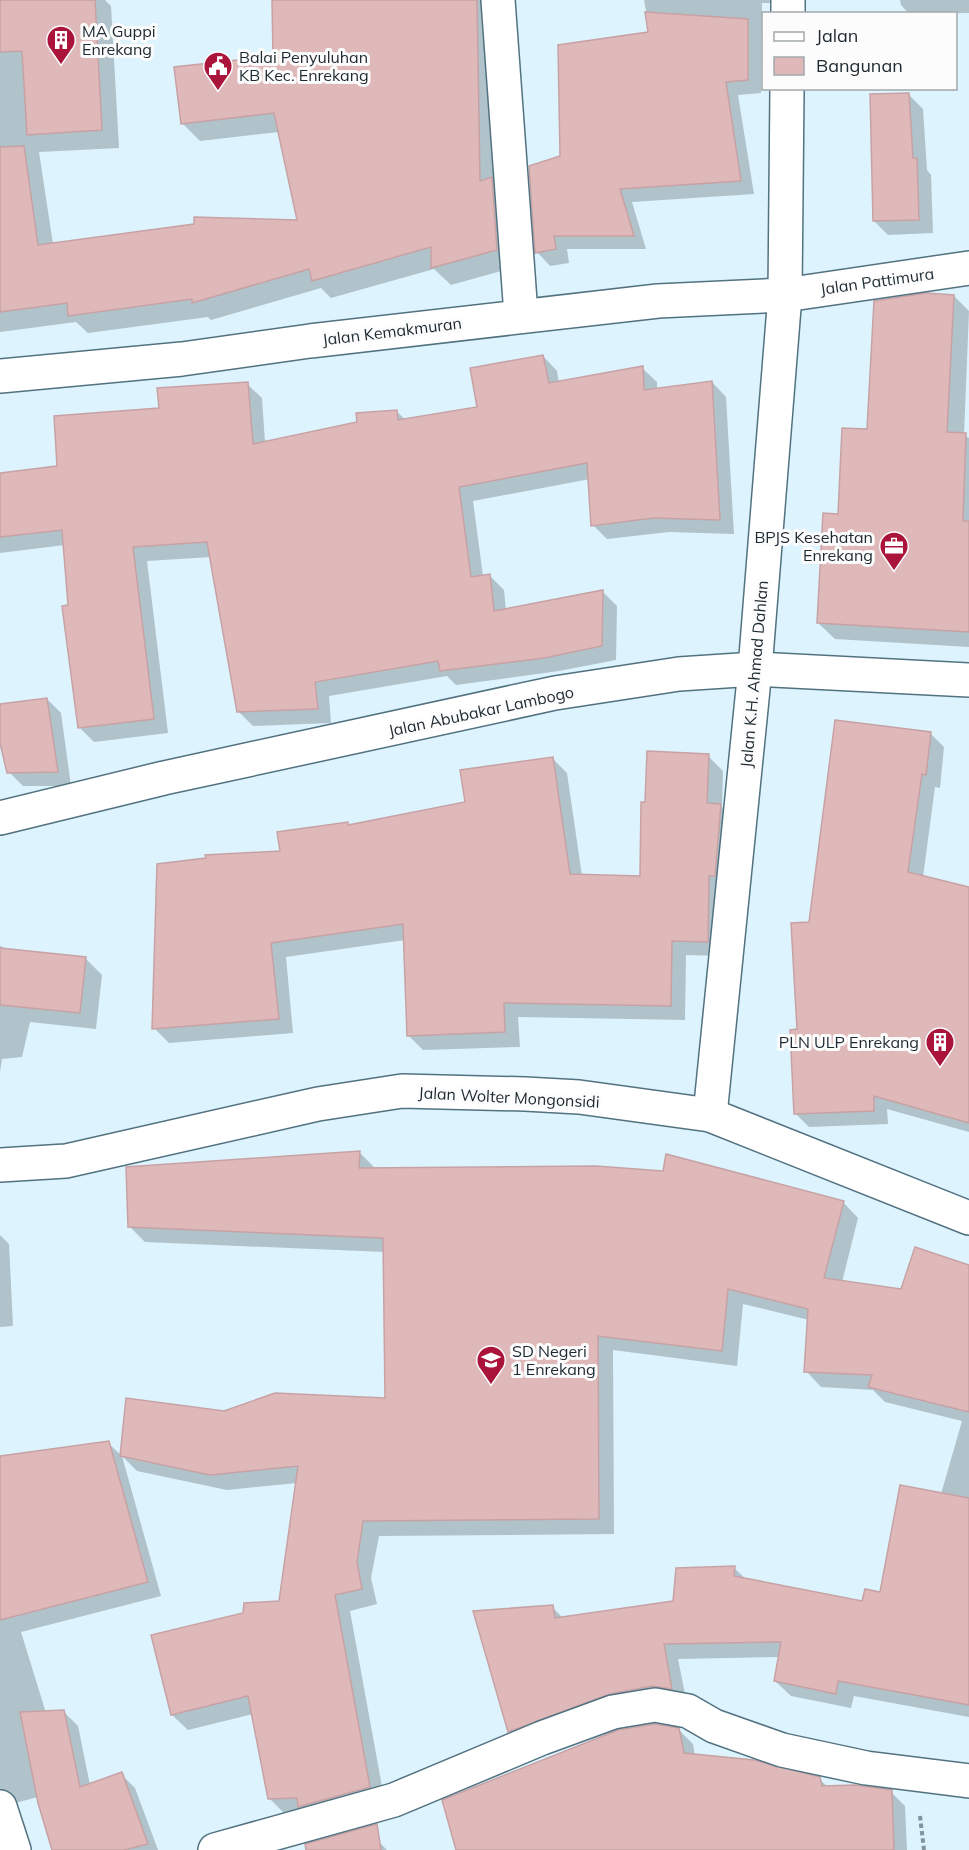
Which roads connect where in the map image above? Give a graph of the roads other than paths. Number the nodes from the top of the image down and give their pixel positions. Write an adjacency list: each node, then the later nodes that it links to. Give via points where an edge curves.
1 (498, 0): 5 (street)
2 (787, 90): 4 (street, Jalan K.H. Ahmad Dahlan)
3 (969, 268): 4 (street, Jalan Pattimura)
4 (785, 295): 5 (street, Jalan Kemakmuran, via 658,301); 7 (street, Jalan K.H. Ahmad Dahlan)
5 (521, 315): 6 (street, Jalan Kemakmuran, via 182,359)
6 (0, 376)
7 (755, 669): 8 (street, Jalan Abubakar Lambogo); 9 (street, Jalan Abubakar Lambogo, via 679,674 555,693); 10 (street, Jalan K.H. Ahmad Dahlan)
8 (969, 680)
9 (0, 818)
10 (710, 1115): 11 (street, Jalan Wolter Mongonsidi, via 579,1097 402,1091 318,1104 66,1161); 12 (street, Jalan Wolter Mongonsidi)
11 (0, 1165)
12 (969, 1218)
13 (969, 1781): 16 (street, via 866,1768 782,1750 714,1726 688,1711 655,1704 603,1715 542,1737 394,1800)
14 (0, 1806): 15 (street)
15 (14, 1850)
16 (215, 1850)

